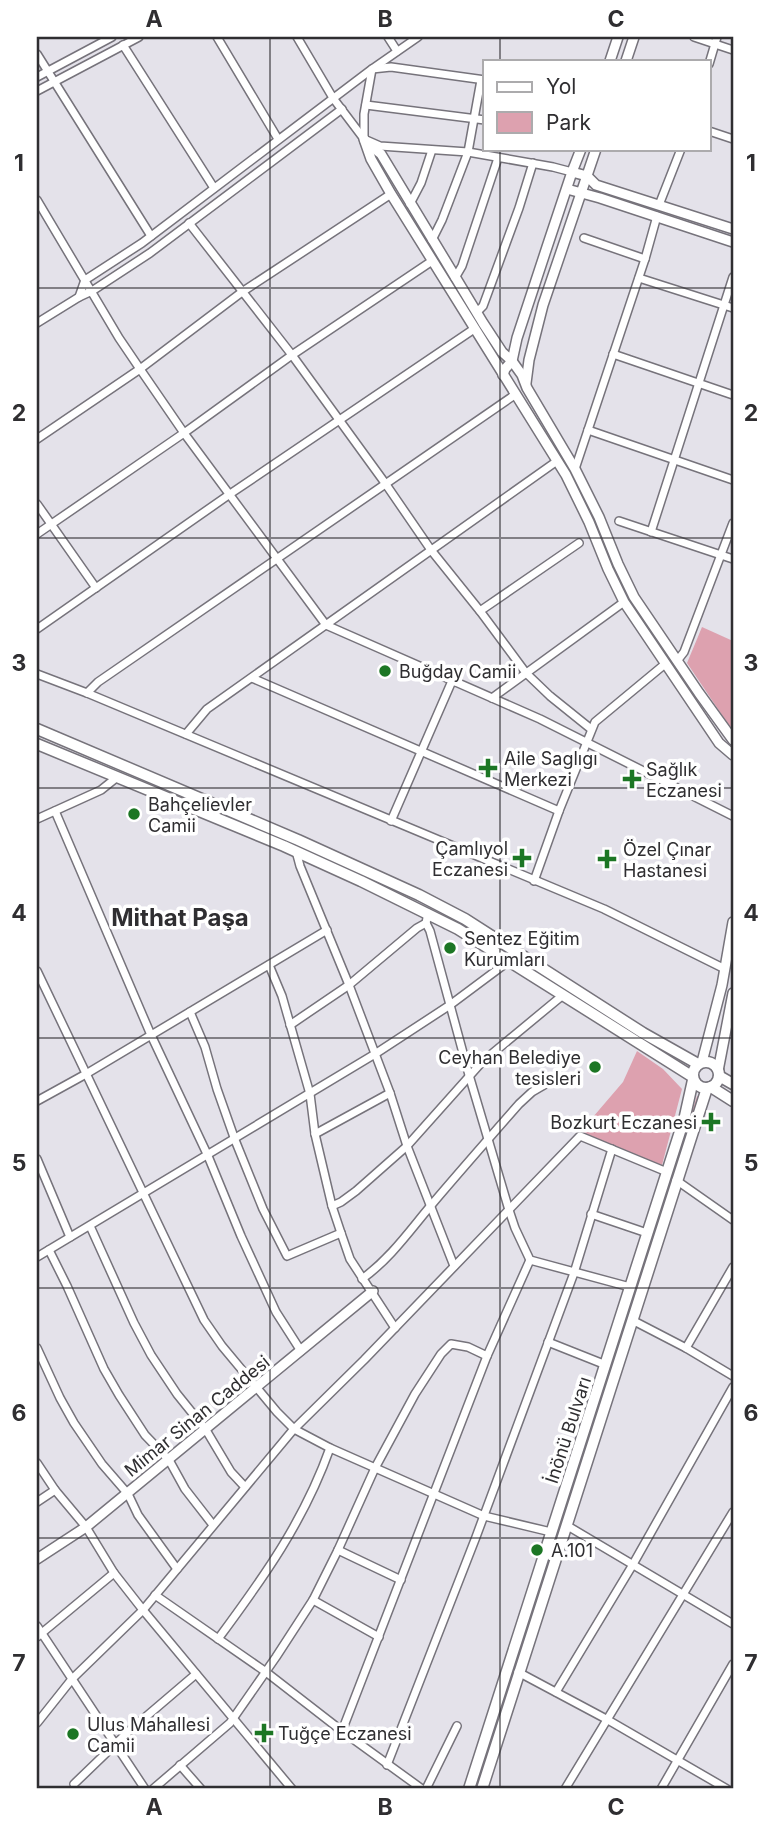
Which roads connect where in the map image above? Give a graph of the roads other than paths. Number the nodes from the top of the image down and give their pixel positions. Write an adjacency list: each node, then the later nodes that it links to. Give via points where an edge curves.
1 (112, 37): 19 (street)
2 (139, 37): 11 (street)
3 (217, 37): 30 (street)
4 (297, 37): 24 (street)
5 (388, 37): 13 (street)
6 (418, 37): 13 (street)
7 (618, 37): 15 (street)
8 (634, 37): 16 (street)
9 (694, 37): 10 (street)
10 (716, 40): 12 (street); 17 (street)
11 (123, 46): 22 (street); 42 (street)
12 (733, 50)
13 (397, 51): 18 (street)
14 (37, 54): 19 (street)
15 (610, 60)
16 (626, 60)
17 (710, 61)
18 (372, 69): 21 (street, via 391,66); 24 (street); 25 (street)
19 (48, 71): 20 (street); 22 (street)
20 (37, 77)
21 (483, 80): 27 (street)
22 (55, 81): 23 (street); 52 (street)
23 (37, 91)
24 (333, 97): 26 (street); 30 (street)
25 (366, 105): 27 (street); 31 (street)
26 (342, 109): 31 (street); 50 (street)
27 (474, 119): 28 (street); 37 (street)
28 (483, 120)
29 (710, 131): 32 (street)
30 (278, 139): 42 (street)
31 (364, 139): 33 (street, via 380,146); 44 (street); 47 (street, via 381,154)
32 (733, 139)
33 (432, 150): 37 (street); 47 (street)
34 (581, 150): 40 (street)
35 (596, 150): 41 (street)
36 (681, 150): 48 (street)
37 (468, 152): 38 (street); 54 (street)
38 (498, 158): 39 (street); 59 (street)
39 (533, 163): 40 (street); 67 (street, via 484,306)
40 (572, 172): 41 (street); 43 (street)
41 (587, 176): 45 (street); 48 (street, via 596,185)
42 (214, 188): 52 (street)
43 (567, 189): 45 (street); 72 (street)
44 (391, 194): 57 (street); 63 (street)
45 (581, 194): 49 (street); 75 (street, via 543,305)
46 (37, 200): 61 (street)
47 (410, 204): 54 (street)
48 (659, 205): 51 (street)
49 (657, 216): 55 (street); 56 (street)
50 (189, 223): 62 (street); 63 (street)
51 (733, 229)
52 (151, 236): 61 (street)
53 (584, 239): 56 (street)
54 (432, 240): 59 (street)
55 (733, 242)
56 (645, 258): 60 (street)
57 (432, 261): 69 (street); 71 (street)
58 (733, 277): 65 (street)
59 (455, 278): 67 (street)
60 (639, 278): 65 (street); 70 (street)
61 (85, 280): 62 (street); 64 (street)
62 (92, 291): 64 (street); 73 (street)
63 (242, 292): 71 (street); 73 (street)
64 (79, 297): 68 (street)
65 (724, 305): 66 (street); 76 (street)
66 (733, 308)
67 (477, 312): 72 (street)
68 (37, 323)
69 (474, 329): 74 (street); 79 (street)
70 (613, 354): 76 (street); 80 (street)
71 (292, 355): 79 (street); 81 (street)
72 (512, 361): 74 (street); 75 (street)
73 (140, 369): 81 (street); 82 (street)
74 (503, 375): 77 (street)
75 (525, 384): 77 (street); 85 (street)
76 (699, 384): 78 (street); 83 (street)
77 (516, 394): 84 (street); 87 (street)
78 (733, 395)
79 (338, 419): 87 (street); 88 (street)
80 (588, 430): 83 (street); 85 (street)
81 (184, 433): 88 (street); 92 (street)
82 (37, 439)
83 (675, 458): 86 (street); 93 (street)
84 (556, 461): 96 (street); 101 (street)
85 (575, 469): 105 (street, via 634,597)
86 (733, 480)
87 (385, 483): 96 (street); 98 (street)
88 (230, 494): 98 (street); 100 (street)
89 (37, 504): 92 (street)
90 (619, 521): 93 (street)
91 (733, 523): 97 (street)
92 (51, 524): 94 (street); 100 (street)
93 (651, 532): 97 (street)
94 (37, 534)
95 (579, 543): 102 (street)
96 (431, 550): 102 (street); 103 (street)
97 (721, 555): 99 (street); 105 (street)
98 (278, 558): 103 (street); 111 (street)
99 (733, 559)
100 (96, 588): 104 (street)
101 (624, 602): 106 (street); 107 (street)
102 (480, 611): 107 (street)
103 (326, 625): 109 (street); 110 (street)
104 (37, 629)
105 (677, 661): 116 (street)
106 (665, 664): 114 (street); 120 (street, via 719,743)
107 (526, 673): 112 (street); 114 (street)
108 (37, 674): 111 (street)
109 (252, 678): 115 (street, via 207,709); 119 (street)
110 (452, 681): 112 (street); 119 (street)
111 (87, 693): 115 (street)
112 (492, 698): 117 (street)
113 (37, 729): 144 (main road, via 442,906 643,1033)
114 (592, 729): 117 (street)
115 (186, 734): 126 (street)
116 (733, 740)
117 (586, 742): 123 (street); 124 (street)
118 (37, 744): 121 (main road)
119 (422, 753): 123 (street); 126 (street)
120 (733, 755)
121 (116, 778): 122 (street); 127 (main road)
122 (55, 811): 125 (street); 142 (street)
123 (559, 811): 128 (street)
124 (733, 816)
125 (37, 819)
126 (391, 821): 128 (street)
127 (296, 851): 129 (main road); 131 (street)
128 (534, 880): 134 (street)
129 (427, 918): 132 (main road, via 458,929); 136 (street); 139 (street)
130 (733, 922): 134 (street)
131 (327, 930): 133 (street); 136 (street)
132 (509, 961): 138 (main road); 139 (street)
133 (269, 965): 140 (street); 141 (street)
134 (725, 969): 144 (street)
135 (37, 971): 146 (street)
136 (349, 985): 141 (street); 143 (street)
137 (733, 993): 145 (street)
138 (563, 995): 147 (street); 148 (main road)
139 (450, 1005): 143 (street); 147 (street)
140 (190, 1012): 142 (street); 157 (street)
141 (290, 1025): 153 (street)
142 (151, 1035): 146 (street); 161 (street)
143 (375, 1054): 152 (street); 153 (street)
144 (700, 1063): 145 (main road, via 714,1064); 148 (main road)
145 (719, 1073): 149 (main road); 151 (main road, via 717,1083)
146 (86, 1074): 154 (street); 165 (street)
147 (469, 1074): 158 (street); 159 (street)
148 (693, 1078): 151 (main road, via 699,1087); 163 (main road, İnönü Bulvarı)
149 (733, 1084)
150 (544, 1085): 158 (street, via 519,1104)
151 (709, 1088): 155 (main road); 164 (main road, İnönü Bulvarı)
152 (390, 1093): 156 (street); 159 (street)
153 (310, 1094): 156 (street); 157 (street)
154 (37, 1101)
155 (733, 1101)
156 (316, 1134): 166 (street)
157 (235, 1140): 161 (street); 172 (street, via 287,1256)
158 (488, 1140): 167 (street); 168 (street)
159 (407, 1146): 166 (street); 167 (street)
160 (612, 1149): 163 (street); 168 (street, via 580,1136); 169 (street)
161 (208, 1156): 165 (street); 189 (street, via 276,1312)
162 (37, 1158): 174 (street)
163 (667, 1172): 173 (main road, İnönü Bulvarı)
164 (676, 1180): 170 (street); 184 (main road, İnönü Bulvarı)
165 (144, 1194): 171 (street); 194 (street, via 204,1320)
166 (332, 1206): 172 (street)
167 (430, 1206): 178 (street); 181 (street, via 379,1267)
168 (509, 1210): 177 (street); 178 (street)
169 (591, 1214): 173 (street); 180 (street)
170 (733, 1220)
171 (89, 1226): 174 (street); 196 (street, via 150,1355)
172 (341, 1233): 181 (street)
173 (647, 1233): 182 (main road, İnönü Bulvarı)
174 (70, 1237): 175 (street)
175 (49, 1250): 176 (street); 198 (street, via 104,1369 145,1434)
176 (37, 1257)
177 (530, 1260): 180 (street); 190 (street)
178 (454, 1266): 185 (street)
179 (733, 1267): 188 (street)
180 (574, 1273): 182 (street); 186 (street)
181 (362, 1279): 183 (street)
182 (630, 1287): 191 (main road, İnönü Bulvarı)
183 (373, 1291): 185 (street); 189 (street, Mimar Sinan Caddesi)
184 (632, 1320): 188 (street); 209 (main road, İnönü Bulvarı)
185 (395, 1328): 195 (street)
186 (548, 1342): 191 (street); 207 (street)
187 (37, 1348): 203 (street, via 74,1423)
188 (686, 1348): 192 (street)
189 (302, 1351): 194 (street, Mimar Sinan Caddesi)
190 (487, 1356): 200 (street, via 451,1344 415,1394); 204 (street)
191 (606, 1365): 211 (main road, İnönü Bulvarı)
192 (733, 1376)
193 (733, 1387): 214 (street)
194 (257, 1388): 195 (street); 196 (street, Mimar Sinan Caddesi)
195 (294, 1429): 197 (street); 201 (street)
196 (206, 1430): 198 (street, Mimar Sinan Caddesi); 201 (street)
197 (330, 1448): 200 (street); 225 (street, via 276,1559)
198 (169, 1460): 203 (street, Mimar Sinan Caddesi); 208 (street)
199 (37, 1462): 202 (street)
200 (374, 1468): 204 (street); 212 (street)
201 (245, 1487): 208 (street)
202 (55, 1490): 205 (street); 210 (street)
203 (128, 1493): 210 (street, Mimar Sinan Caddesi); 215 (street, via 138,1515)
204 (433, 1493): 207 (street); 217 (street)
205 (37, 1502)
206 (733, 1512): 219 (street)
207 (484, 1516): 211 (street); 240 (street)
208 (213, 1525): 215 (street)
209 (566, 1525): 214 (street); 228 (main road, İnönü Bulvarı)
210 (86, 1527): 213 (street, Mimar Sinan Caddesi); 216 (street)
211 (551, 1532): 247 (main road, İnönü Bulvarı)
212 (338, 1550): 217 (street); 220 (street)
213 (37, 1559)
214 (632, 1566): 219 (street); 231 (street)
215 (177, 1569): 218 (street)
216 (114, 1573): 221 (street); 223 (street)
217 (401, 1580): 224 (street)
218 (155, 1595): 221 (street); 225 (street)
219 (684, 1595): 222 (street); 233 (street)
220 (313, 1600): 224 (street); 227 (street)
221 (143, 1610): 229 (street); 230 (street)
222 (733, 1623)
223 (38, 1632): 230 (street)
224 (379, 1637): 236 (street)
225 (218, 1639): 227 (street)
226 (733, 1664): 238 (street)
227 (266, 1672): 232 (street); 236 (street)
228 (518, 1672): 231 (street); 248 (main road, İnönü Bulvarı)
229 (196, 1674): 232 (street); 237 (street)
230 (72, 1679): 234 (street); 237 (street)
231 (555, 1692): 233 (street)
232 (234, 1718): 239 (street); 245 (street)
233 (608, 1720): 238 (street); 249 (street)
234 (37, 1723)
235 (457, 1726): 246 (street)
236 (342, 1731): 240 (street)
237 (116, 1744): 241 (street); 242 (street)
238 (677, 1761): 250 (street); 251 (street)
239 (180, 1765): 243 (street); 244 (street)
240 (387, 1765): 246 (street)
241 (74, 1783)
242 (145, 1789)
243 (153, 1789)
244 (201, 1789)
245 (292, 1789)
246 (424, 1789)
247 (469, 1789)
248 (482, 1789)
249 (565, 1789)
250 (661, 1789)
251 (727, 1789)

